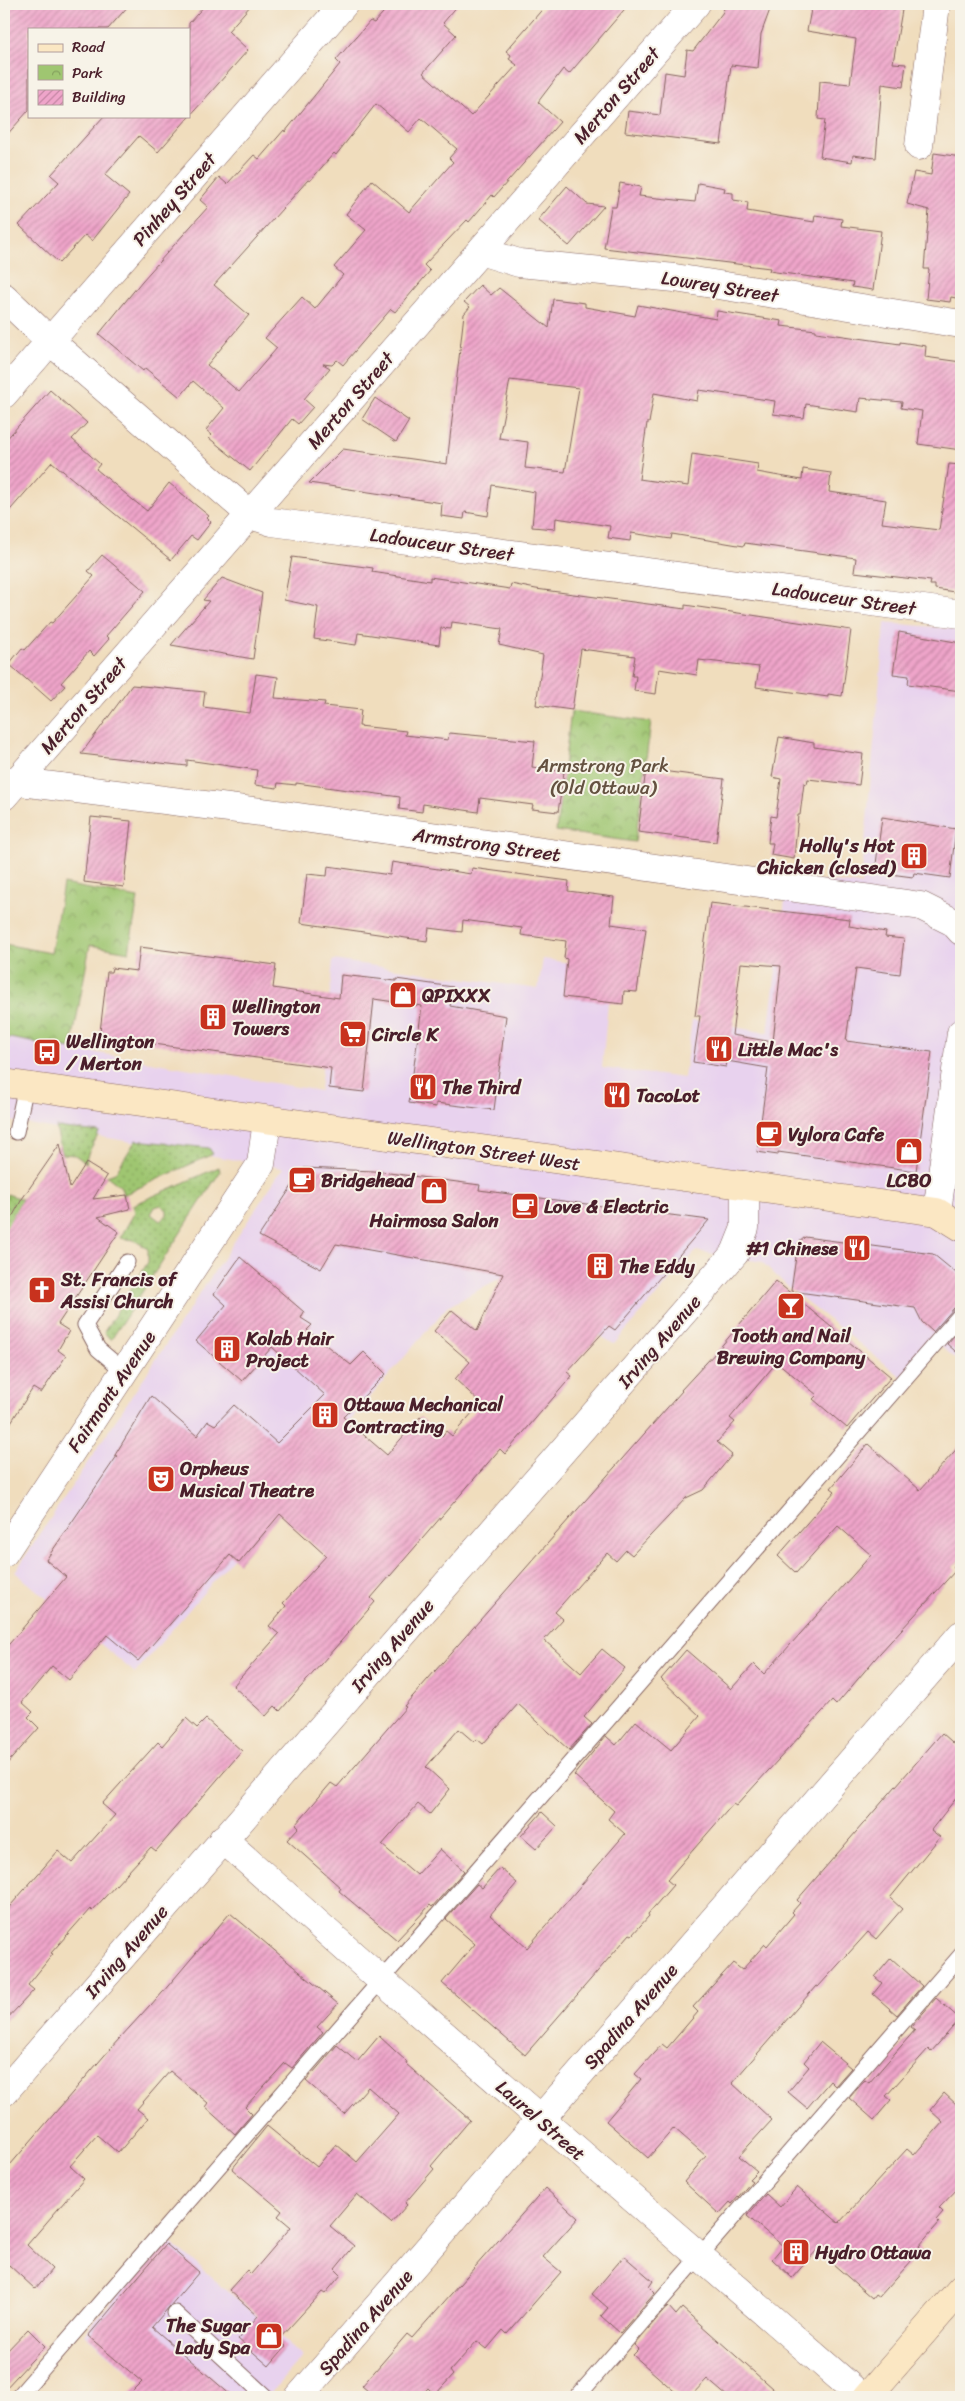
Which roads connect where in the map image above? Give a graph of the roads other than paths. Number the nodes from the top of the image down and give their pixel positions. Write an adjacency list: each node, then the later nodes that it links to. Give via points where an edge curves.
1 (344, 4): 8 (street, Pinhey Street)
2 (696, 4): 5 (street, Merton Street)
3 (936, 4): 4 (street)
4 (919, 146)
5 (480, 251): 7 (street, Lowrey Street, via 519,263 675,278); 10 (street, Merton Street)
6 (4, 297): 8 (street, Ladouceur Street)
7 (961, 324)
8 (50, 341): 9 (street, Pinhey Street); 10 (street, Ladouceur Street)
9 (4, 394)
10 (251, 514): 11 (street, Ladouceur Street, via 272,522); 12 (street, Merton Street)
11 (961, 614)
12 (8, 786): 13 (street, Armstrong Street, via 288,816 921,906 953,922)
13 (961, 931)
14 (961, 1033): 19 (street)
15 (15, 1085): 16 (main road, Wellington Street West); 17 (lane)
16 (267, 1121): 18 (main road, Wellington Street West); 23 (street, Fairmont Avenue, via 261,1164)
17 (16, 1132)
18 (745, 1185): 19 (main road, Wellington Street West); 26 (street, Irving Avenue, via 745,1228 735,1253)
19 (937, 1212): 20 (main road, Wellington Street West)
20 (961, 1227)
21 (127, 1262): 23 (lane, via 85,1325 98,1349)
22 (961, 1314): 28 (lane)
23 (124, 1372): 24 (street, Fairmont Avenue)
24 (4, 1553)
25 (961, 1635): 30 (street, Spadina Avenue)
26 (223, 1839): 28 (street, Laurel Street); 29 (street, Irving Avenue)
27 (961, 1955): 31 (lane)
28 (381, 1980): 30 (street, Laurel Street); 34 (lane)
29 (4, 2092)
30 (541, 2119): 31 (street, Laurel Street); 36 (street, Spadina Avenue)
31 (699, 2257): 37 (lane); 38 (street, Laurel Street)
32 (961, 2289): 39 (main road)
33 (175, 2313): 35 (lane)
34 (18, 2397)
35 (266, 2397)
36 (299, 2397)
37 (577, 2397)
38 (862, 2397)
39 (867, 2397)

